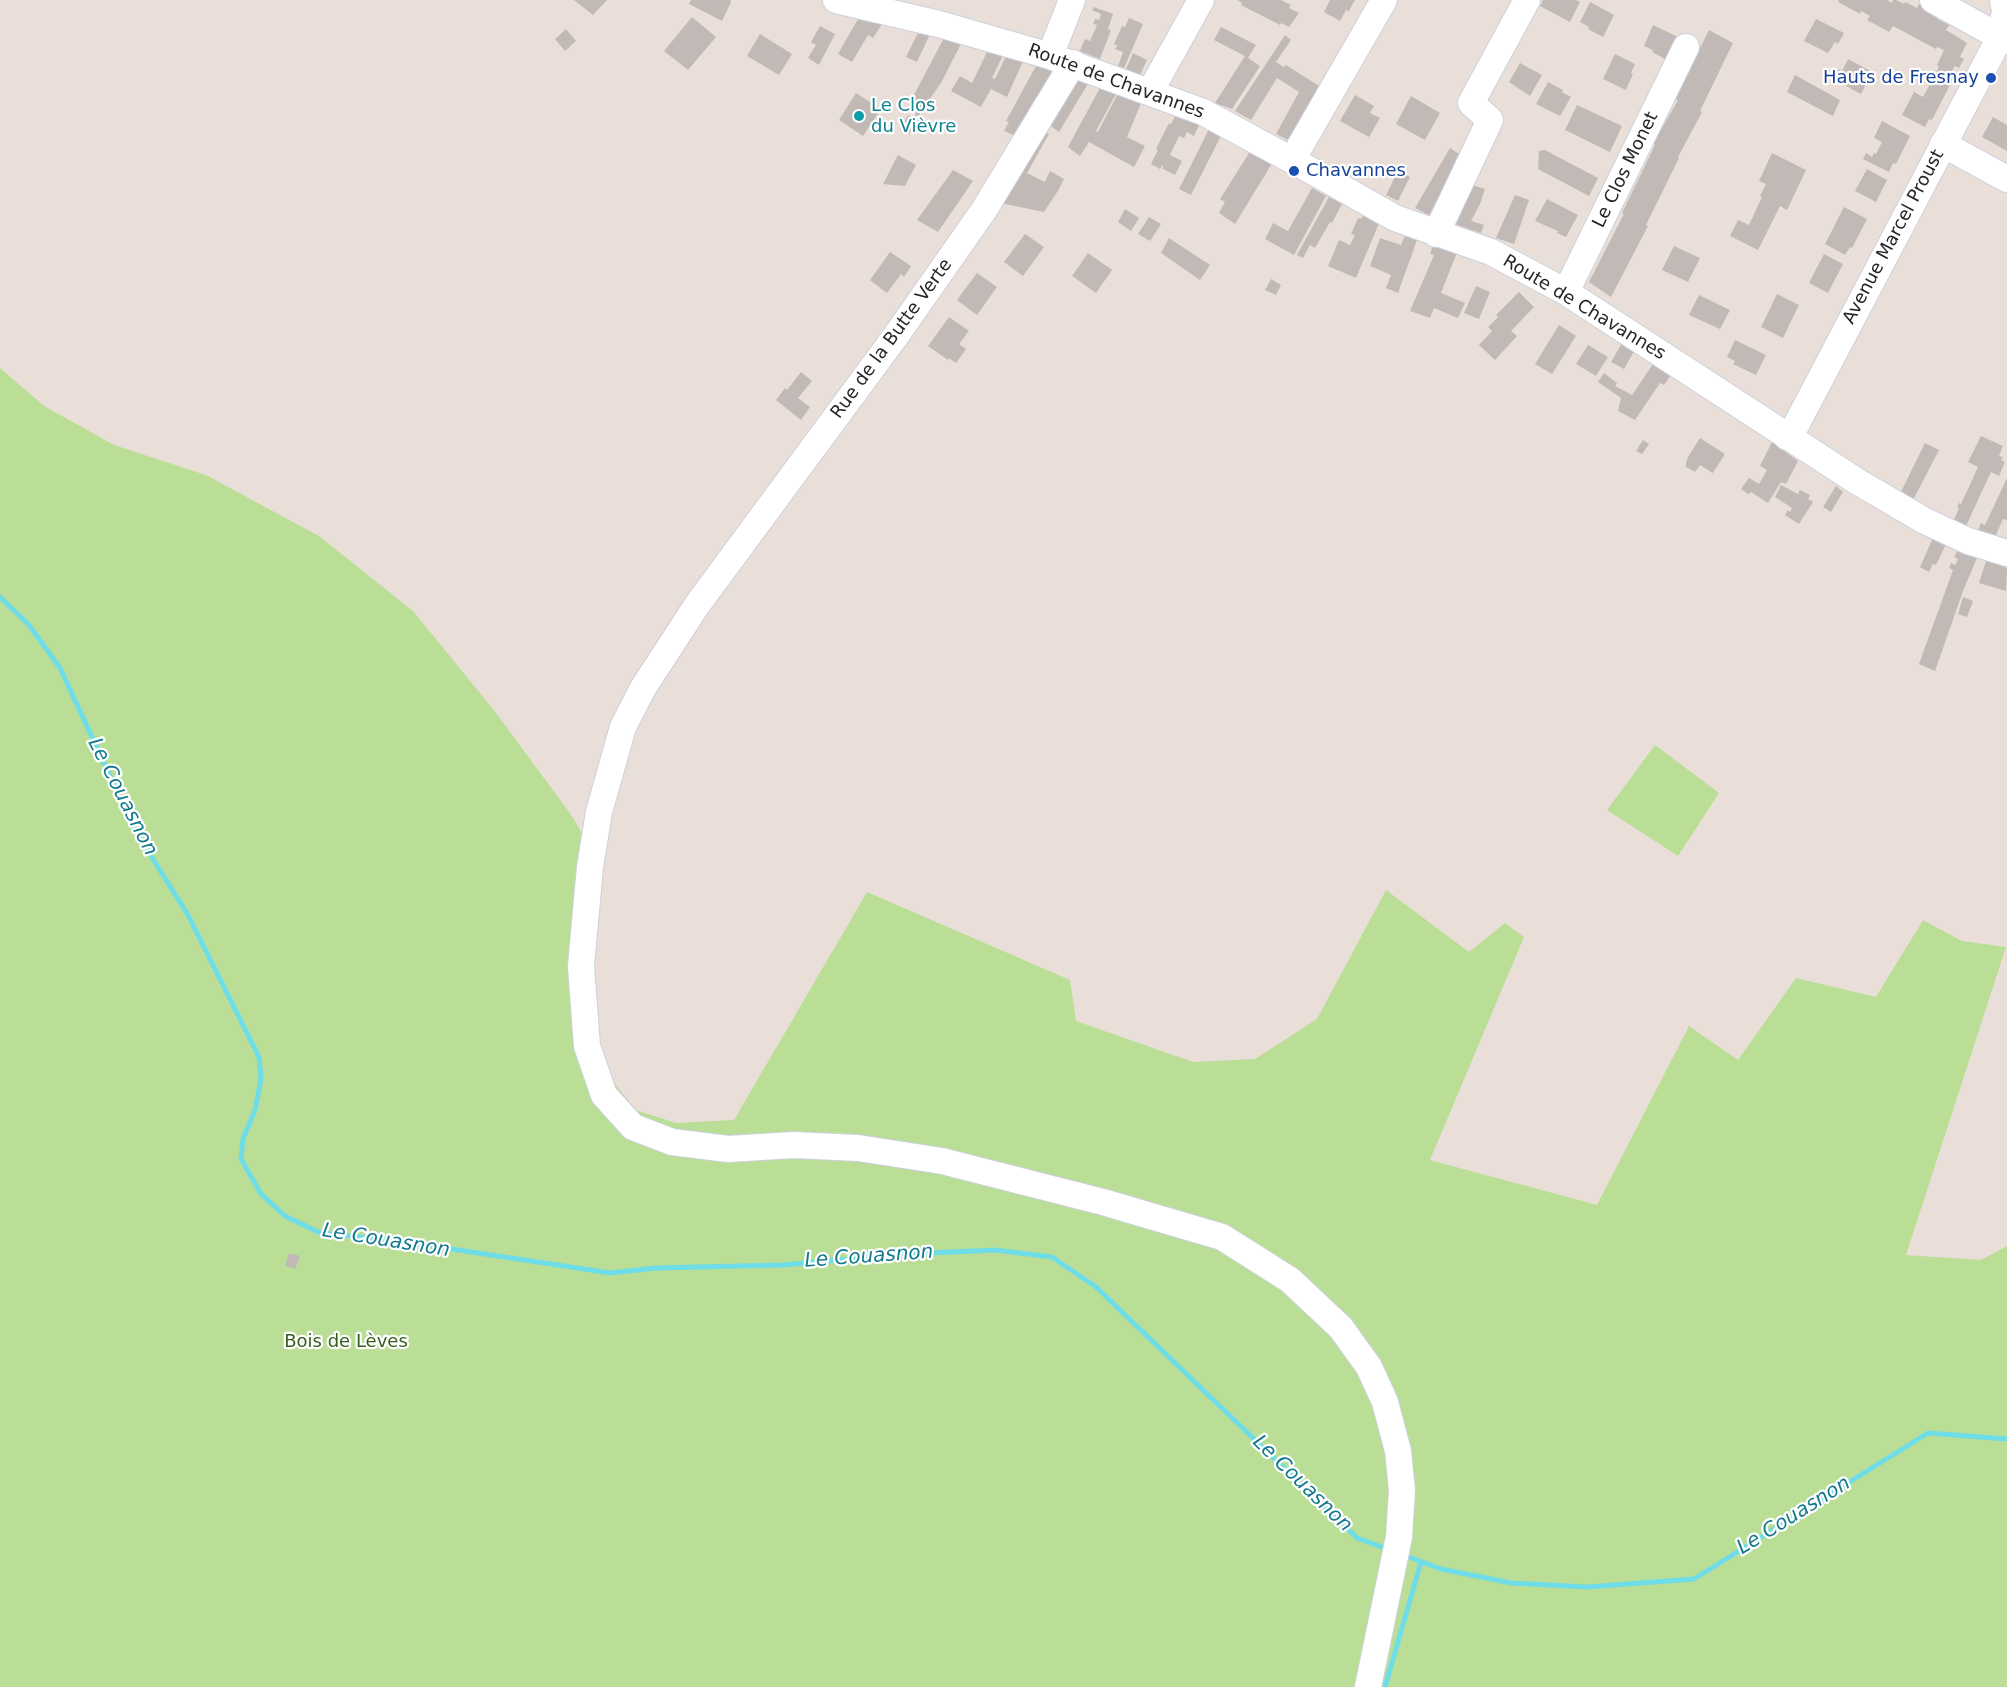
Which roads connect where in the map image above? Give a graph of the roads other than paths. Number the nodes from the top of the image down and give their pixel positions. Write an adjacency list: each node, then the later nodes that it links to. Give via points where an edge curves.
1 (836, 0): 10 (street, Route de Chavannes, via 939,24)
2 (1072, 0): 10 (street, Rue de la Butte Verte)
3 (1201, 0): 11 (street)
4 (1384, 0): 13 (street)
5 (1527, 0): 15 (street, via 1470,103 1490,120)
6 (1933, 0): 8 (street)
7 (2003, 0): 8 (street, Avenue Marcel Proust)
8 (2003, 39): 12 (street, Avenue Marcel Proust)
9 (1686, 46): 16 (street, Le Clos Monet)
10 (1062, 60): 11 (street, Route de Chavannes); 19 (street, Rue de la Butte Verte, via 984,210 697,605 643,688 623,727 599,812 590,867 581,966 587,1046 604,1095 633,1127 672,1142 728,1149 794,1144 858,1148 942,1161 1222,1237 1290,1280 1341,1328 1369,1367 1385,1402 1398,1451 1402,1490 1399,1537)
11 (1150, 92): 13 (street, Route de Chavannes, via 1203,112)
12 (1943, 144): 14 (street); 17 (street, Avenue Marcel Proust)
13 (1292, 160): 15 (street, Route de Chavannes, via 1395,218)
14 (2007, 179)
15 (1436, 234): 16 (street, Route de Chavannes, via 1491,252)
16 (1566, 292): 17 (street, Route de Chavannes)
17 (1787, 437): 18 (street, Route de Chavannes, via 1925,521)
18 (2007, 553)
19 (1368, 1687)

